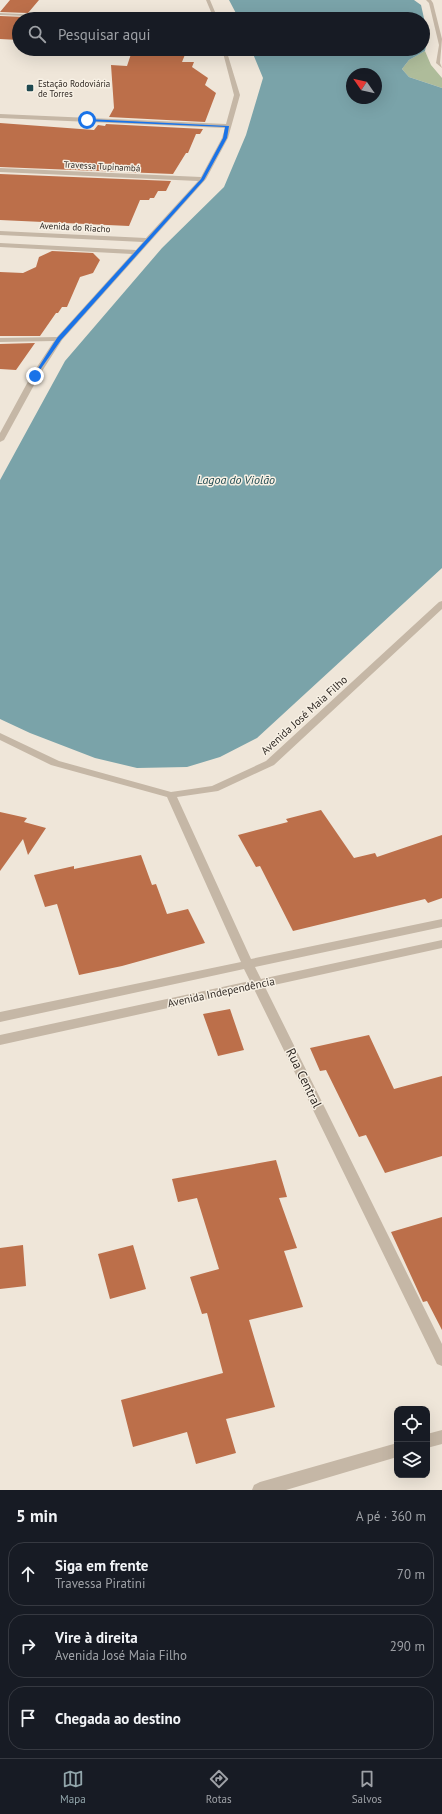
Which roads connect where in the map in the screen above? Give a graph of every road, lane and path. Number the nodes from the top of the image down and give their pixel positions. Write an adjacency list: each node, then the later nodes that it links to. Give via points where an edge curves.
1 (208, 0): 3 (street)
2 (428, 0): 7 (street, via 431,3 441,45 438,63)
3 (213, 12)
4 (0, 14): 5 (street)
5 (12, 15)
6 (226, 56): 9 (street, via 237,95)
7 (442, 67)
8 (0, 116): 9 (street)
9 (227, 126): 11 (street, via 225,138)
10 (0, 170): 11 (street, Travessa Tupinambá)
11 (202, 179): 13 (street)
12 (0, 233): 13 (street, Avenida do Riacho)
13 (148, 240): 15 (street)
14 (0, 245): 15 (street, Avenida do Riacho)
15 (137, 252): 16 (street)
16 (59, 339): 17 (street); 18 (street, via 35,376)
17 (0, 340)
18 (0, 440)
19 (442, 604): 21 (street, Avenida José Maia Filho, via 270,763 214,789)
20 (0, 736): 21 (street, Avenida José Maia Filho, via 55,763)
21 (171, 795): 24 (street, Rua Central)
22 (442, 923): 24 (street, Avenida Independência)
23 (442, 944): 25 (street, Avenida Independência)
24 (248, 965): 25 (street, Rua Central); 26 (street, Avenida Independência)
25 (258, 984): 27 (street, Avenida Independência); 28 (street, Rua Central)
26 (0, 1017)
27 (0, 1040)
28 (442, 1359)
29 (442, 1437): 30 (street)
30 (430, 1440)
31 (394, 1451): 32 (street)
32 (260, 1490)

